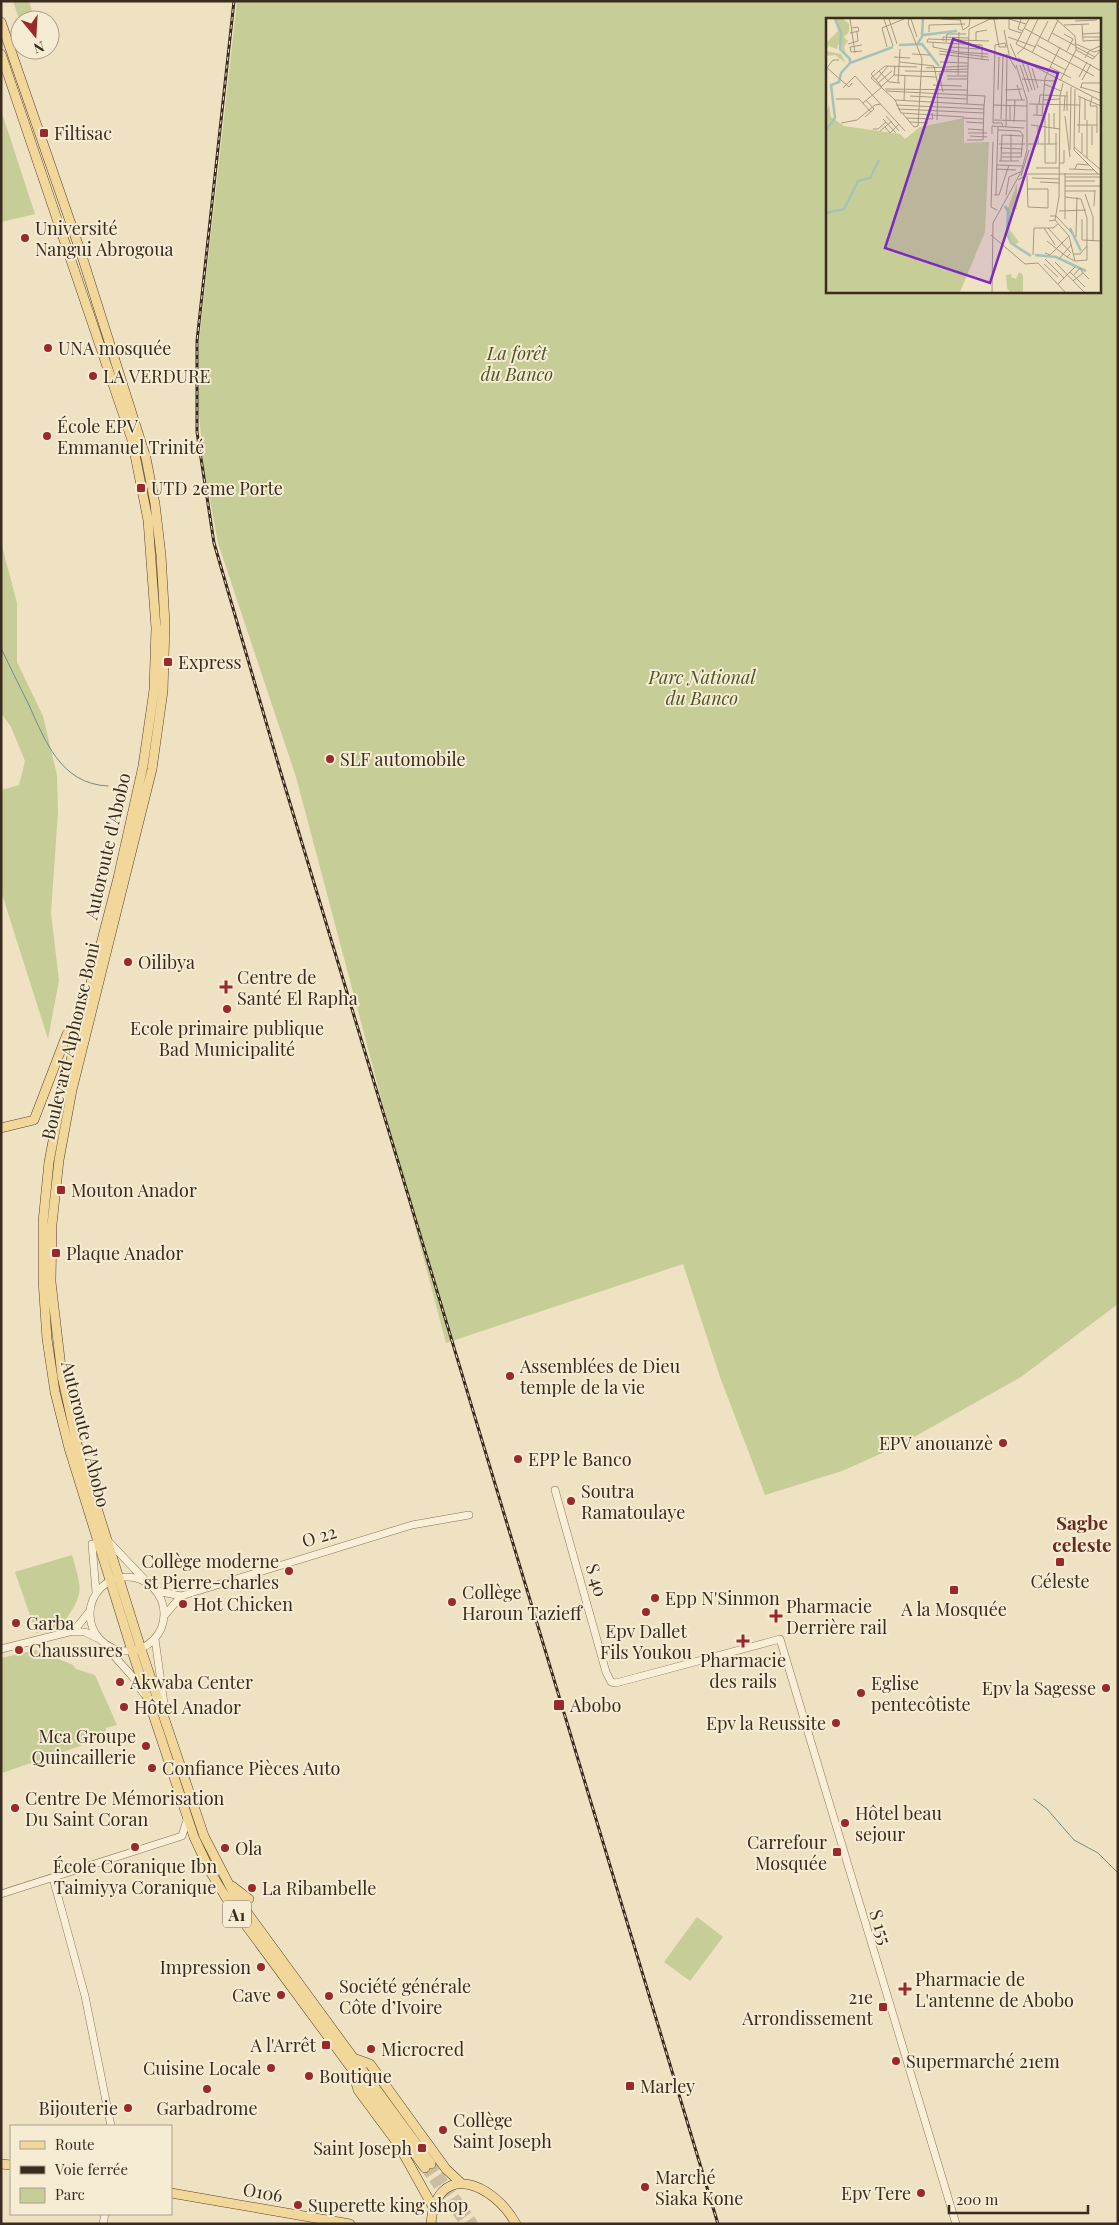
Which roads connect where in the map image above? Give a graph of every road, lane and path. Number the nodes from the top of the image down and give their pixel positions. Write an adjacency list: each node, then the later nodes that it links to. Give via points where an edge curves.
1 (1, 22): 5 (main road, Boulevard Alphonse Boni, via 84,262 146,458 161,550 165,624 163,691 152,769 72,1090 59,1160 52,1224 51,1282)
2 (1, 54): 3 (main road, Autoroute d'Abobo, via 132,440 144,493 154,585 155,674 148,741 118,878)
3 (79, 1027): 4 (main road, via 67,1034 34,1120); 8 (main road, Autoroute d'Abobo, via 49,1162 43,1222 43,1280 55,1392)
4 (1, 1128)
5 (62, 1376): 9 (main road, Autoroute d'Abobo, via 77,1444)
6 (555, 1490): 20 (street, S 40, via 611,1682 634,1679)
7 (469, 1515): 15 (street, O 22, via 403,1527)
8 (91, 1521): 10 (main road); 11 (main road, Autoroute d'Abobo)
9 (109, 1542): 11 (main road, Autoroute d'Abobo); 12 (street)
10 (92, 1544): 14 (street)
11 (115, 1579): 12 (street, via 138,1578); 14 (street); 23 (main road, Autoroute d'Abobo)
12 (147, 1582): 13 (street)
13 (157, 1591): 15 (street); 17 (street)
14 (96, 1592): 16 (street)
15 (181, 1596): 17 (street)
16 (89, 1612): 18 (street, via 78,1627); 21 (street, via 92,1626)
17 (165, 1615): 19 (street)
18 (69, 1632): 21 (street, via 84,1632); 22 (street)
19 (155, 1639): 23 (street); 25 (street)
20 (780, 1639): 40 (street, S 155)
21 (101, 1641): 23 (street, via 117,1650); 24 (street, via 132,1676)
22 (1, 1648)
23 (136, 1650): 24 (main road, A1); 25 (main road, A1)
24 (150, 1703): 26 (main road, A1)
25 (166, 1718): 28 (main road, A1, via 204,1836)
26 (187, 1817): 27 (street, via 182,1836); 32 (main road, A1, via 210,1872 228,1901)
27 (53, 1878): 29 (street); 33 (street, via 85,1996)
28 (227, 1881): 30 (main road); 31 (main road, A1)
29 (1, 1894)
30 (249, 1899)
31 (356, 2059): 32 (main road, A1, via 428,2166); 34 (main road, via 370,2064 446,2169)
32 (352, 2071): 36 (main road, via 358,2090 398,2144)
33 (111, 2125)
34 (461, 2183): 36 (main road, via 444,2191); 39 (main road, via 474,2184 492,2195 503,2204)
35 (172, 2193): 38 (main road, O106)
36 (433, 2207): 37 (main road)
37 (430, 2223)
38 (350, 2224)
39 (516, 2224)
40 (956, 2224)

